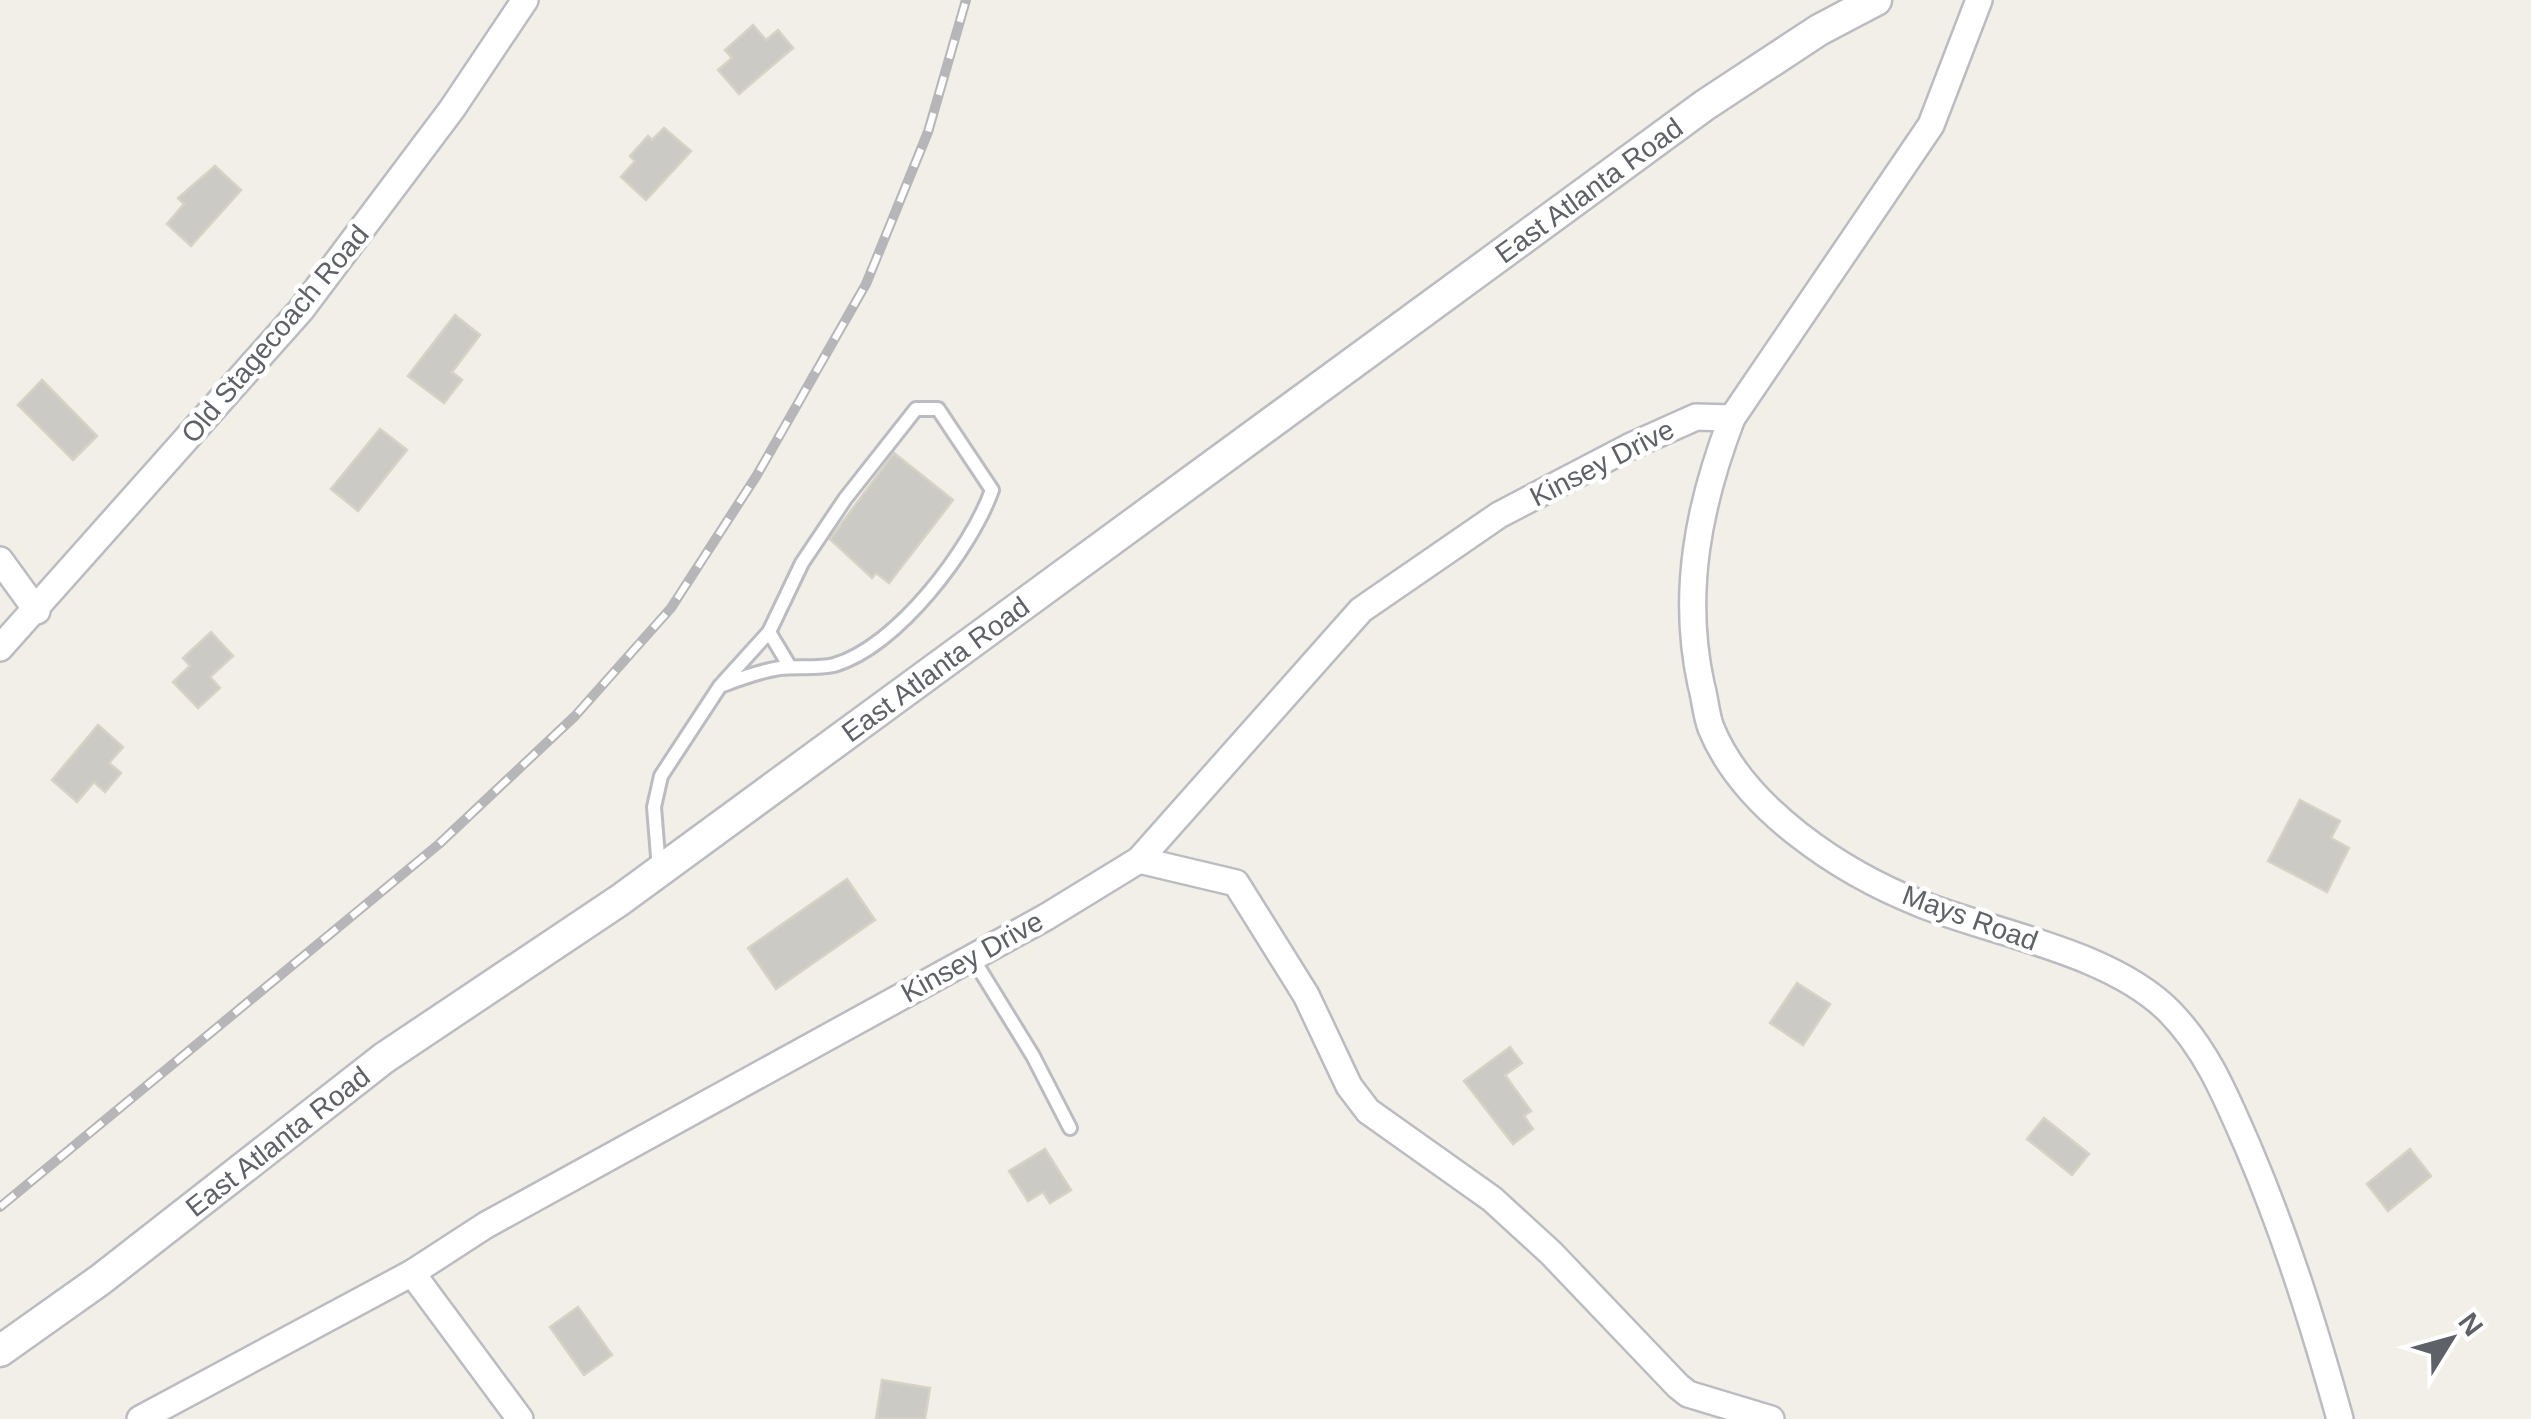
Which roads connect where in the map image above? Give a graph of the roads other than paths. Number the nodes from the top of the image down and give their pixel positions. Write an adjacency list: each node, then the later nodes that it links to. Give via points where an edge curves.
1 (525, 0): 6 (street, Old Stagecoach Road, via 301,310)
2 (1876, 0): 12 (street, East Atlanta Road, via 1704,105)
3 (1979, 0): 4 (street, Mays Road, via 1931,125)
4 (1732, 418): 11 (street, Kinsey Drive, via 1696,417 1629,448 1499,516 1362,610); 20 (street, Mays Road, via 1700,516 1693,577 1695,653 1711,728 1759,800 1819,850 1920,904 2024,936 2143,989 2169,1012 2210,1059 2273,1206)
5 (0, 560): 6 (street)
6 (37, 611): 8 (street, Old Stagecoach Road)
7 (769, 632): 9 (lane); 9 (lane, via 802,563 892,435 916,408 938,410 992,490 985,510 898,628 835,664); 10 (lane)
8 (0, 648)
9 (790, 668): 10 (lane)
10 (720, 686): 12 (lane, via 661,776 654,807)
11 (1139, 860): 13 (street, Kinsey Drive); 19 (street, via 1236,883 1368,1110 1492,1199 1688,1394)
12 (660, 872): 16 (street, East Atlanta Road, via 384,1058)
13 (972, 958): 14 (lane); 15 (street, Kinsey Drive, via 486,1225)
14 (1070, 1128)
15 (412, 1273): 17 (street, Kinsey Drive); 18 (street)
16 (0, 1351)
17 (140, 1419)
18 (520, 1419)
19 (1770, 1419)
20 (2340, 1419)

